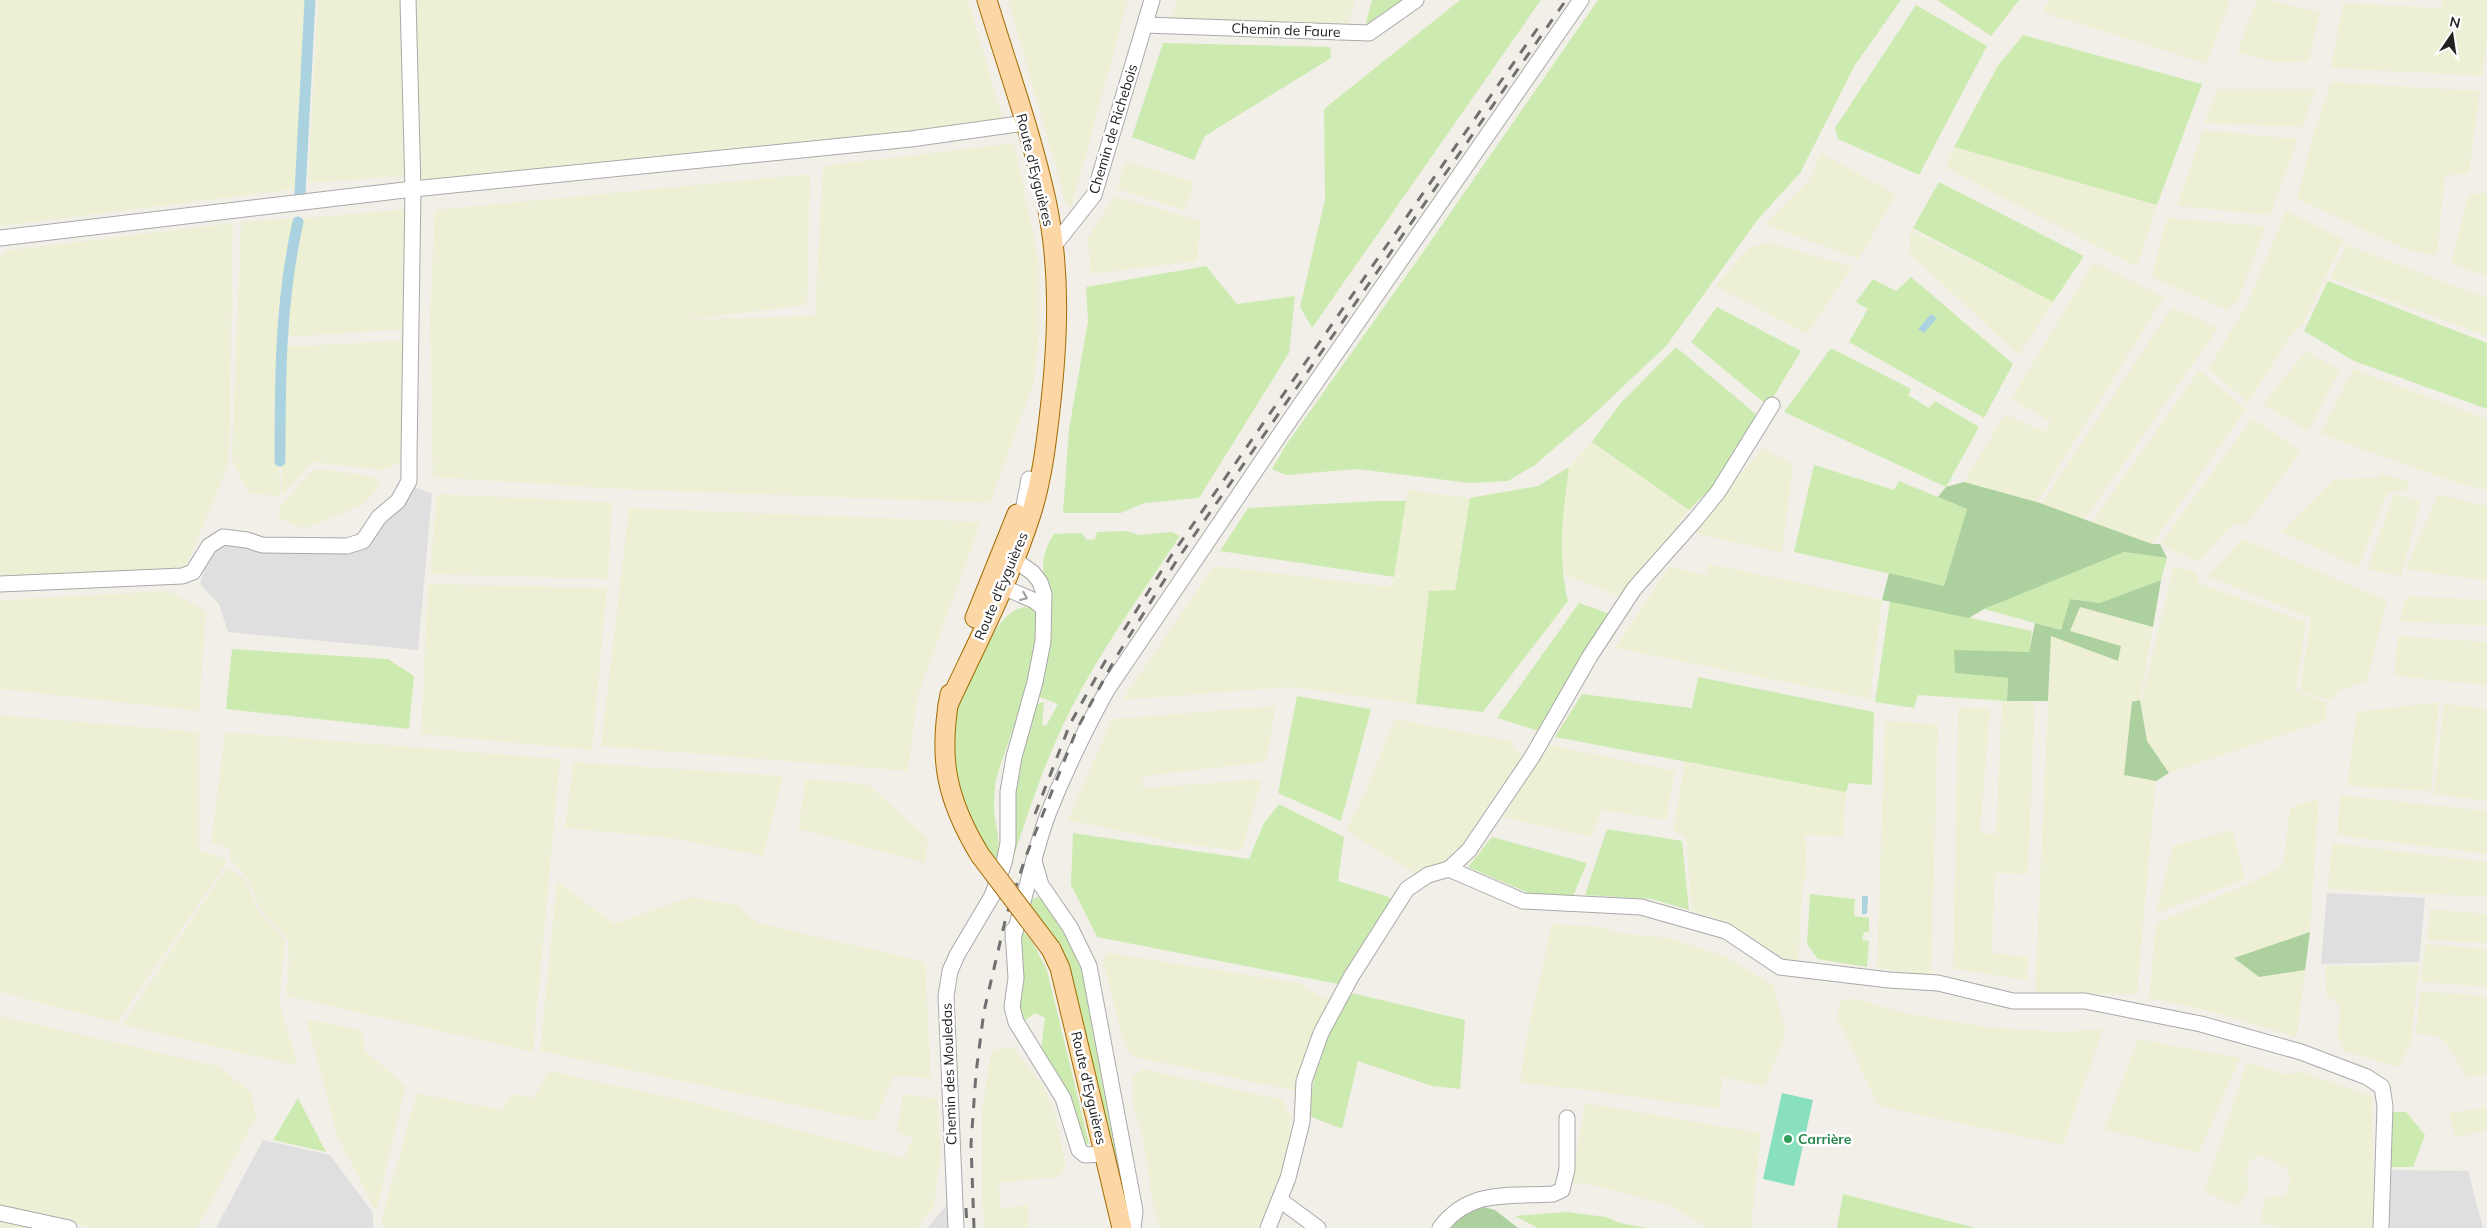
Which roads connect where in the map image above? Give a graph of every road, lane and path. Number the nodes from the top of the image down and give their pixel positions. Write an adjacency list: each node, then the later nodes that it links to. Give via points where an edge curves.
1 (408, 0): 8 (street)
2 (987, 0): 7 (main road, Route d'Eyguières)
3 (1152, 0): 6 (street, Chemin de Richebois)
4 (1416, 0): 6 (street, Chemin de Faure, via 1369,33)
5 (1581, 0): 16 (street, via 1107,690 1084,731 1048,815)
6 (1144, 25): 10 (street, Chemin de Richebois, via 1094,195)
7 (1025, 123): 8 (street, via 911,139); 10 (main road, Route d'Eyguières, via 1046,200)
8 (413, 189): 9 (street); 14 (street, via 409,481 398,501 379,517 363,541 347,546 262,545 223,537 209,546 193,572 182,576)
9 (0, 238)
10 (1054, 247): 11 (main road, Route d'Eyguières, via 1058,312)
11 (1054, 374): 13 (main road, Route d'Eyguières, via 1029,479 1011,532); 13 (main road, Route d'Eyguières, via 1044,464 1032,510)
12 (1772, 405): 17 (street, via 1718,492 1634,589 1590,656 1532,757 1469,850)
13 (1003, 576): 15 (street, one-way to 15); 15 (street, Chemin des Mouledas, via 1038,580 1044,594); 19 (main road, Route d'Eyguières, bridge, via 953,674 943,735 946,772 960,820 980,855 1051,950 1060,968)
14 (0, 584)
15 (1043, 608): 23 (street, Chemin des Mouledas, via 1042,649 1008,792 1008,844 1004,863 992,896 950,971 946,996)
16 (1034, 860): 19 (street, via 1015,910 1016,978 1012,1007 1016,1022 1063,1098 1079,1150 1085,1155); 25 (street, via 1041,885 1070,927 1089,966 1135,1211)
17 (1449, 869): 20 (street, via 1428,875 1408,890 1351,977 1321,1032 1304,1081 1302,1122); 29 (street, via 1523,901 1641,907 1726,931 1780,967 1938,983 2014,1000 2085,1001 2201,1024 2301,1052 2366,1077 2382,1087 2385,1106)
18 (1567, 1118): 28 (street, via 1567,1170 1562,1190 1554,1194 1476,1199 1447,1219)
19 (1104, 1154): 24 (main road, Route d'Eyguières)
20 (1280, 1200): 26 (street); 27 (street)
21 (0, 1213): 22 (street)
22 (69, 1228)
23 (956, 1228)
24 (1122, 1228)
25 (1133, 1228)
26 (1268, 1228)
27 (1318, 1228)
28 (1440, 1228)
29 (2382, 1228)

